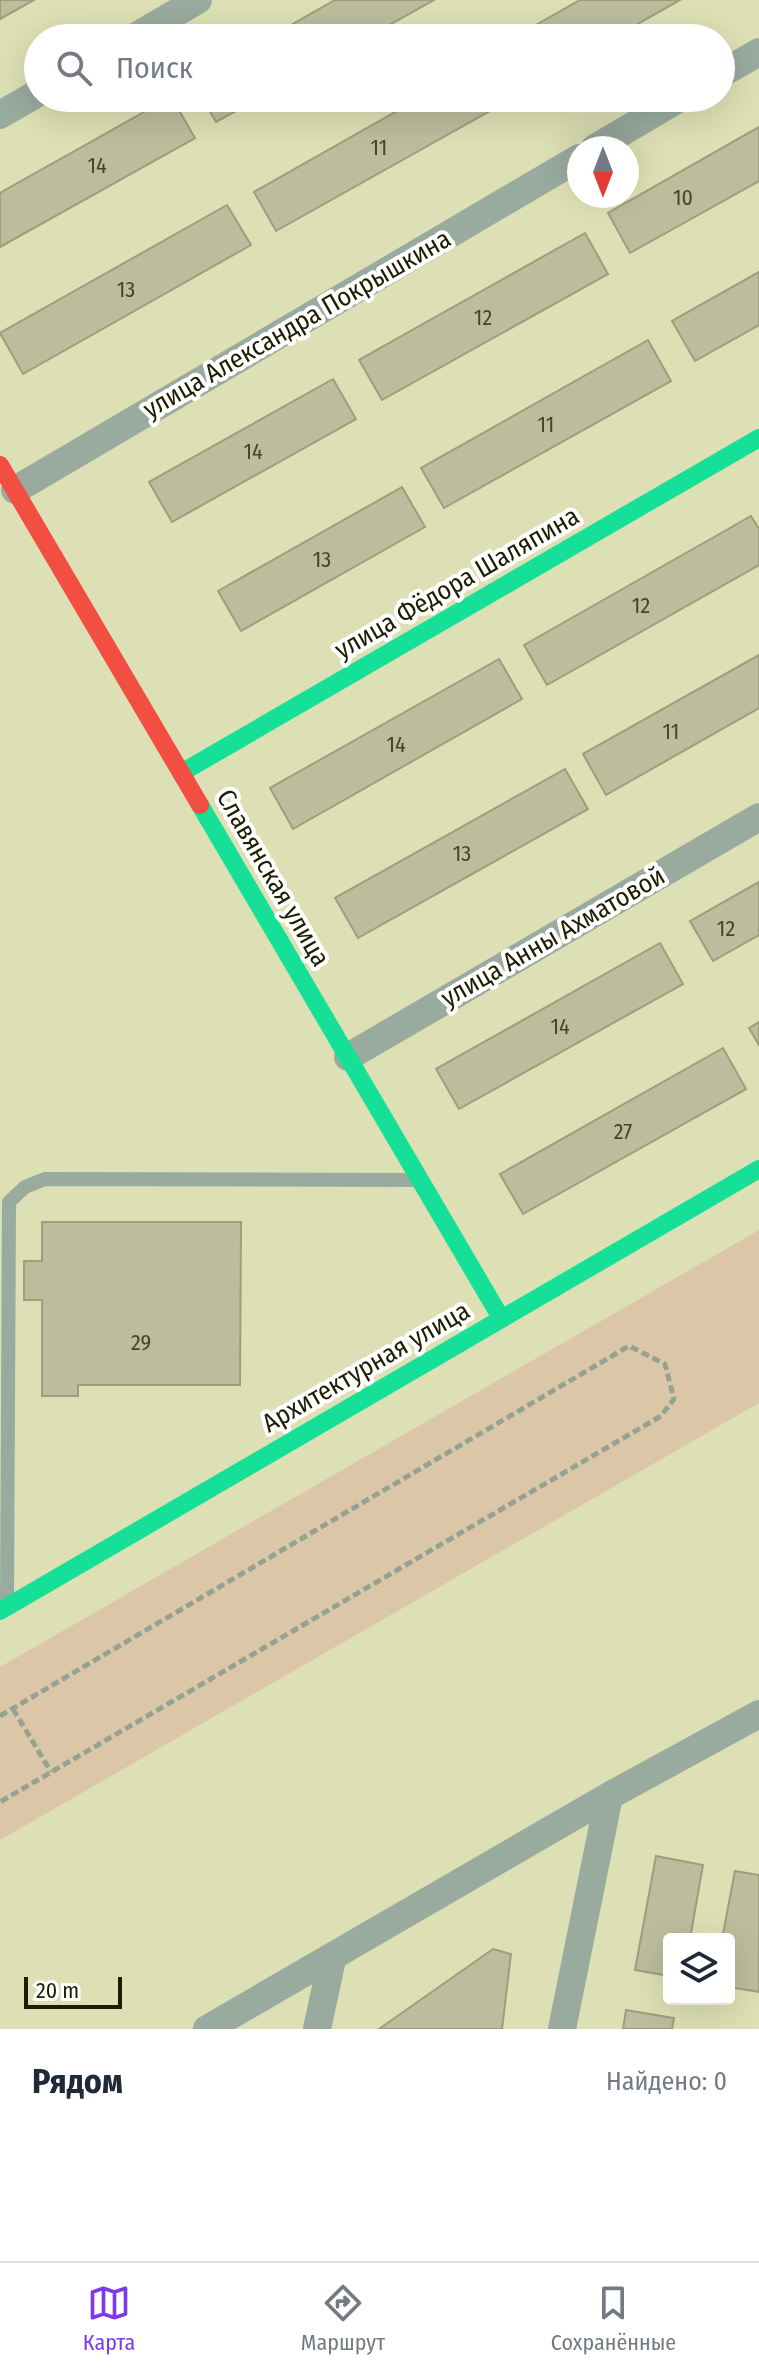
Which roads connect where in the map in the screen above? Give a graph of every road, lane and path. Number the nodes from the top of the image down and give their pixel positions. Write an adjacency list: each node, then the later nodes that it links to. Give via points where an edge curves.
1 (198, 0): 2 (street)
2 (157, 24)
3 (759, 52): 4 (street)
4 (735, 66)
5 (24, 101): 7 (street)
6 (656, 112): 8 (street)
7 (0, 115)
8 (615, 136)
9 (567, 165): 12 (street, улица Александра Покрышкина)
10 (759, 438): 13 (street, улица Фёдора Шаляпина)
11 (0, 465): 12 (street, Славянская улица)
12 (15, 490): 13 (street, Славянская улица)
13 (181, 773): 15 (street, Славянская улица)
14 (759, 817): 15 (street, улица Анны Ахматовой)
15 (348, 1057): 17 (street, Славянская улица)
16 (759, 1169): 18 (street, Архитектурная улица)
17 (420, 1180): 18 (street, Славянская улица); 19 (lane, via 45,1179 25,1187 9,1202)
18 (501, 1318): 19 (street, Архитектурная улица)
19 (3, 1609)
20 (13, 1709): 22 (path); 23 (path); 23 (path, via 629,1346 665,1364 674,1399 661,1416)
21 (759, 1714): 24 (street)
22 (0, 1716)
23 (51, 1772): 25 (path)
24 (609, 1796): 26 (street); 29 (street)
25 (0, 1802)
26 (332, 1959): 27 (street); 28 (street)
27 (207, 2029)
28 (317, 2029)
29 (562, 2029)

